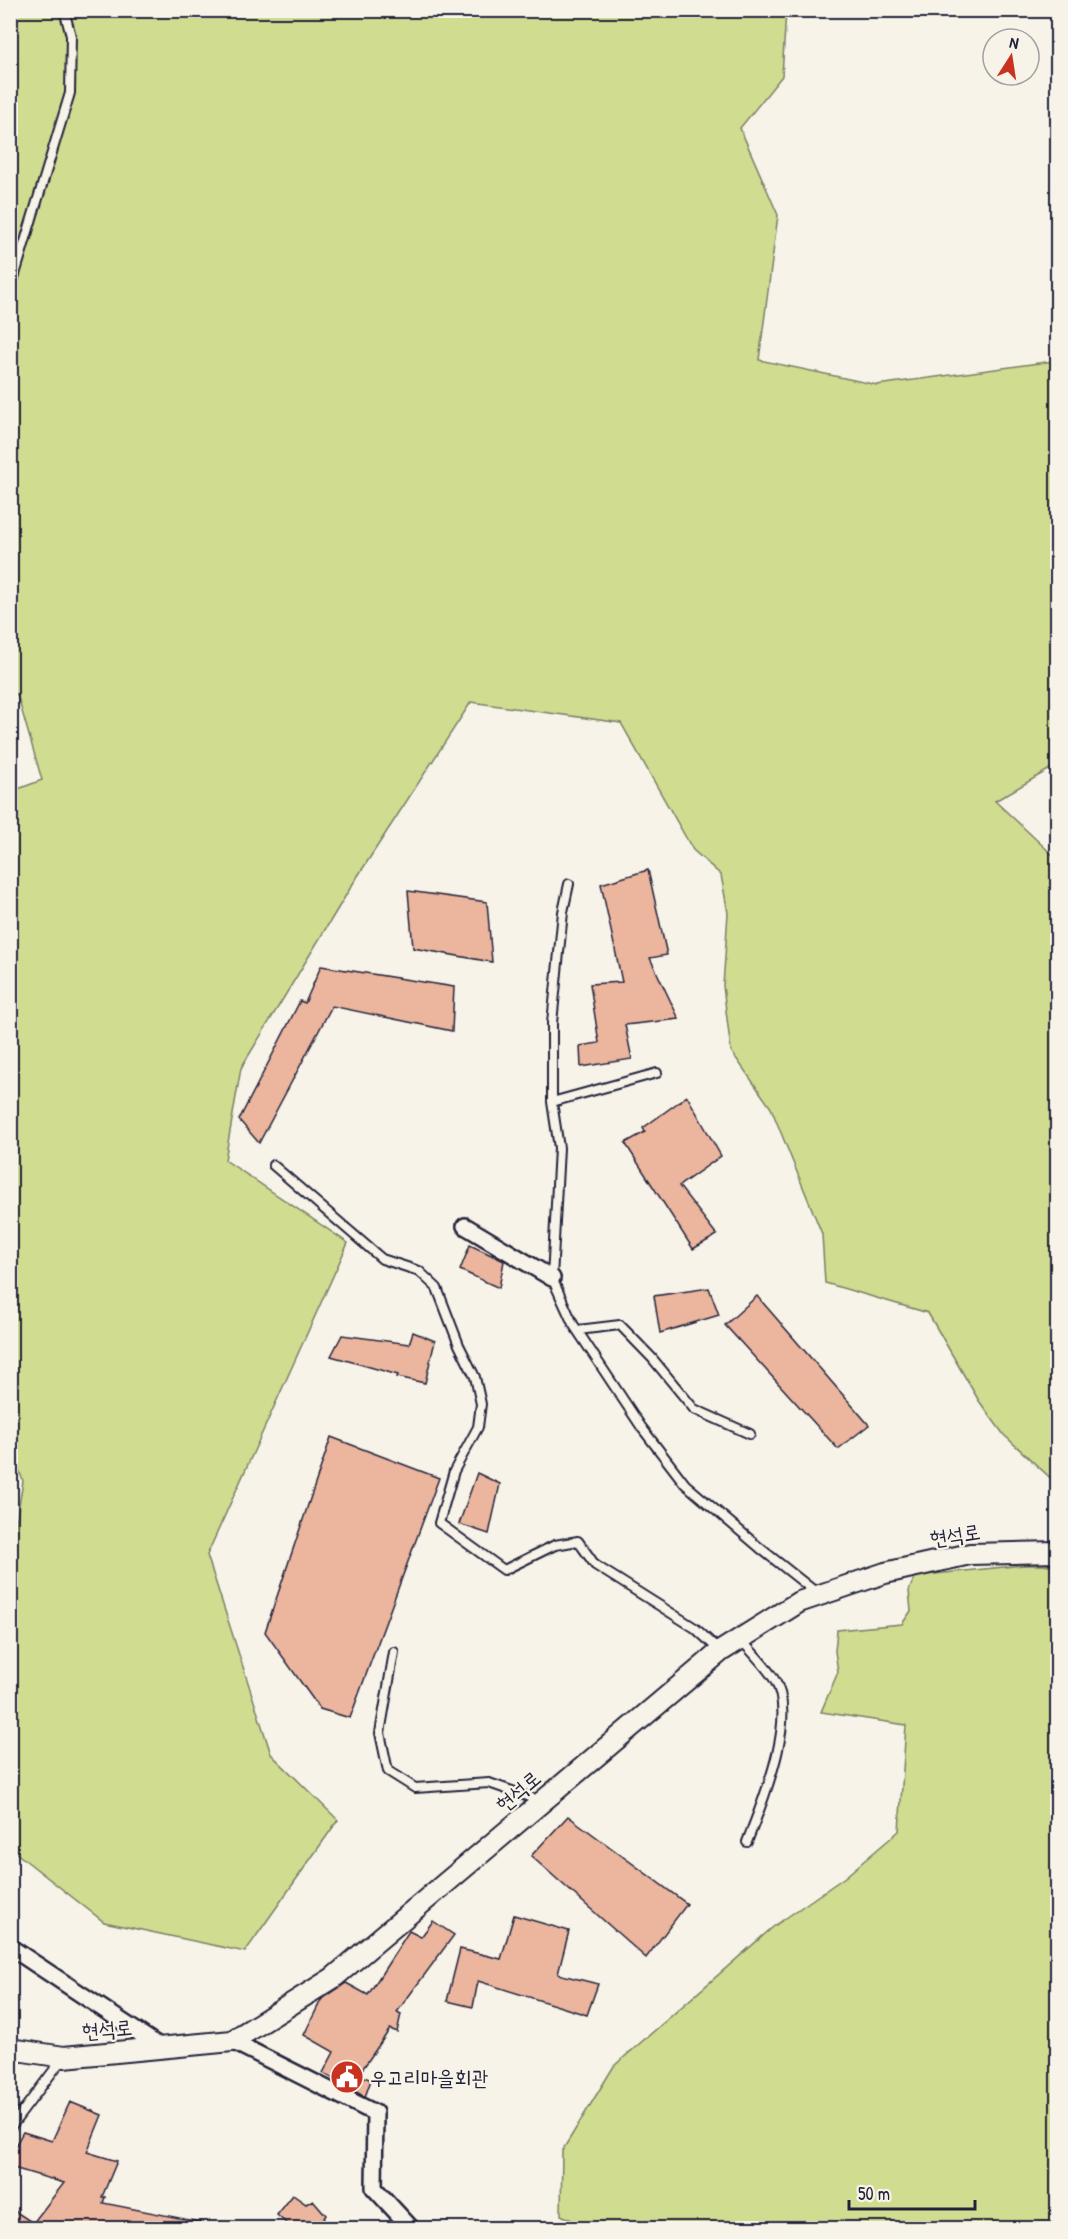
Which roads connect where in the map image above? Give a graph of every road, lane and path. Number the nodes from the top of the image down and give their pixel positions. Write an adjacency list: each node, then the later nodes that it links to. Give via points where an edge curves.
1 (64, 10): 2 (lane, via 71,36 70,93)
2 (10, 291)
3 (569, 885): 5 (lane, via 552,1023)
4 (657, 1073): 5 (lane)
5 (552, 1102): 8 (lane, via 559,1148)
6 (273, 1166): 14 (lane, via 382,1259 419,1271 437,1288 475,1377 481,1404 478,1427 454,1471 439,1524 504,1570 555,1545 578,1541 596,1565 695,1628)
7 (465, 1226): 8 (street)
8 (552, 1278): 9 (lane)
9 (578, 1330): 10 (lane, via 620,1325 693,1408); 12 (lane, via 642,1428 685,1484)
10 (750, 1434)
11 (1058, 1552): 12 (street, 현석로, via 970,1554 885,1572)
12 (819, 1595): 13 (street, 현석로, via 799,1602)
13 (740, 1639): 14 (street, 현석로); 17 (lane, via 776,1680 784,1714 771,1779)
14 (721, 1651): 16 (street, 현석로)
15 (394, 1652): 16 (lane, via 380,1733 388,1771 415,1788 489,1783)
16 (543, 1801): 19 (street, 현석로, via 333,1978)
17 (747, 1842)
18 (10, 1947): 20 (street)
19 (232, 2041): 20 (street, 현석로); 24 (street, via 375,2114 374,2188)
20 (162, 2048): 22 (street, 현석로)
21 (10, 2049): 22 (street, 현석로)
22 (64, 2057): 23 (lane)
23 (10, 2128)
24 (411, 2229)

